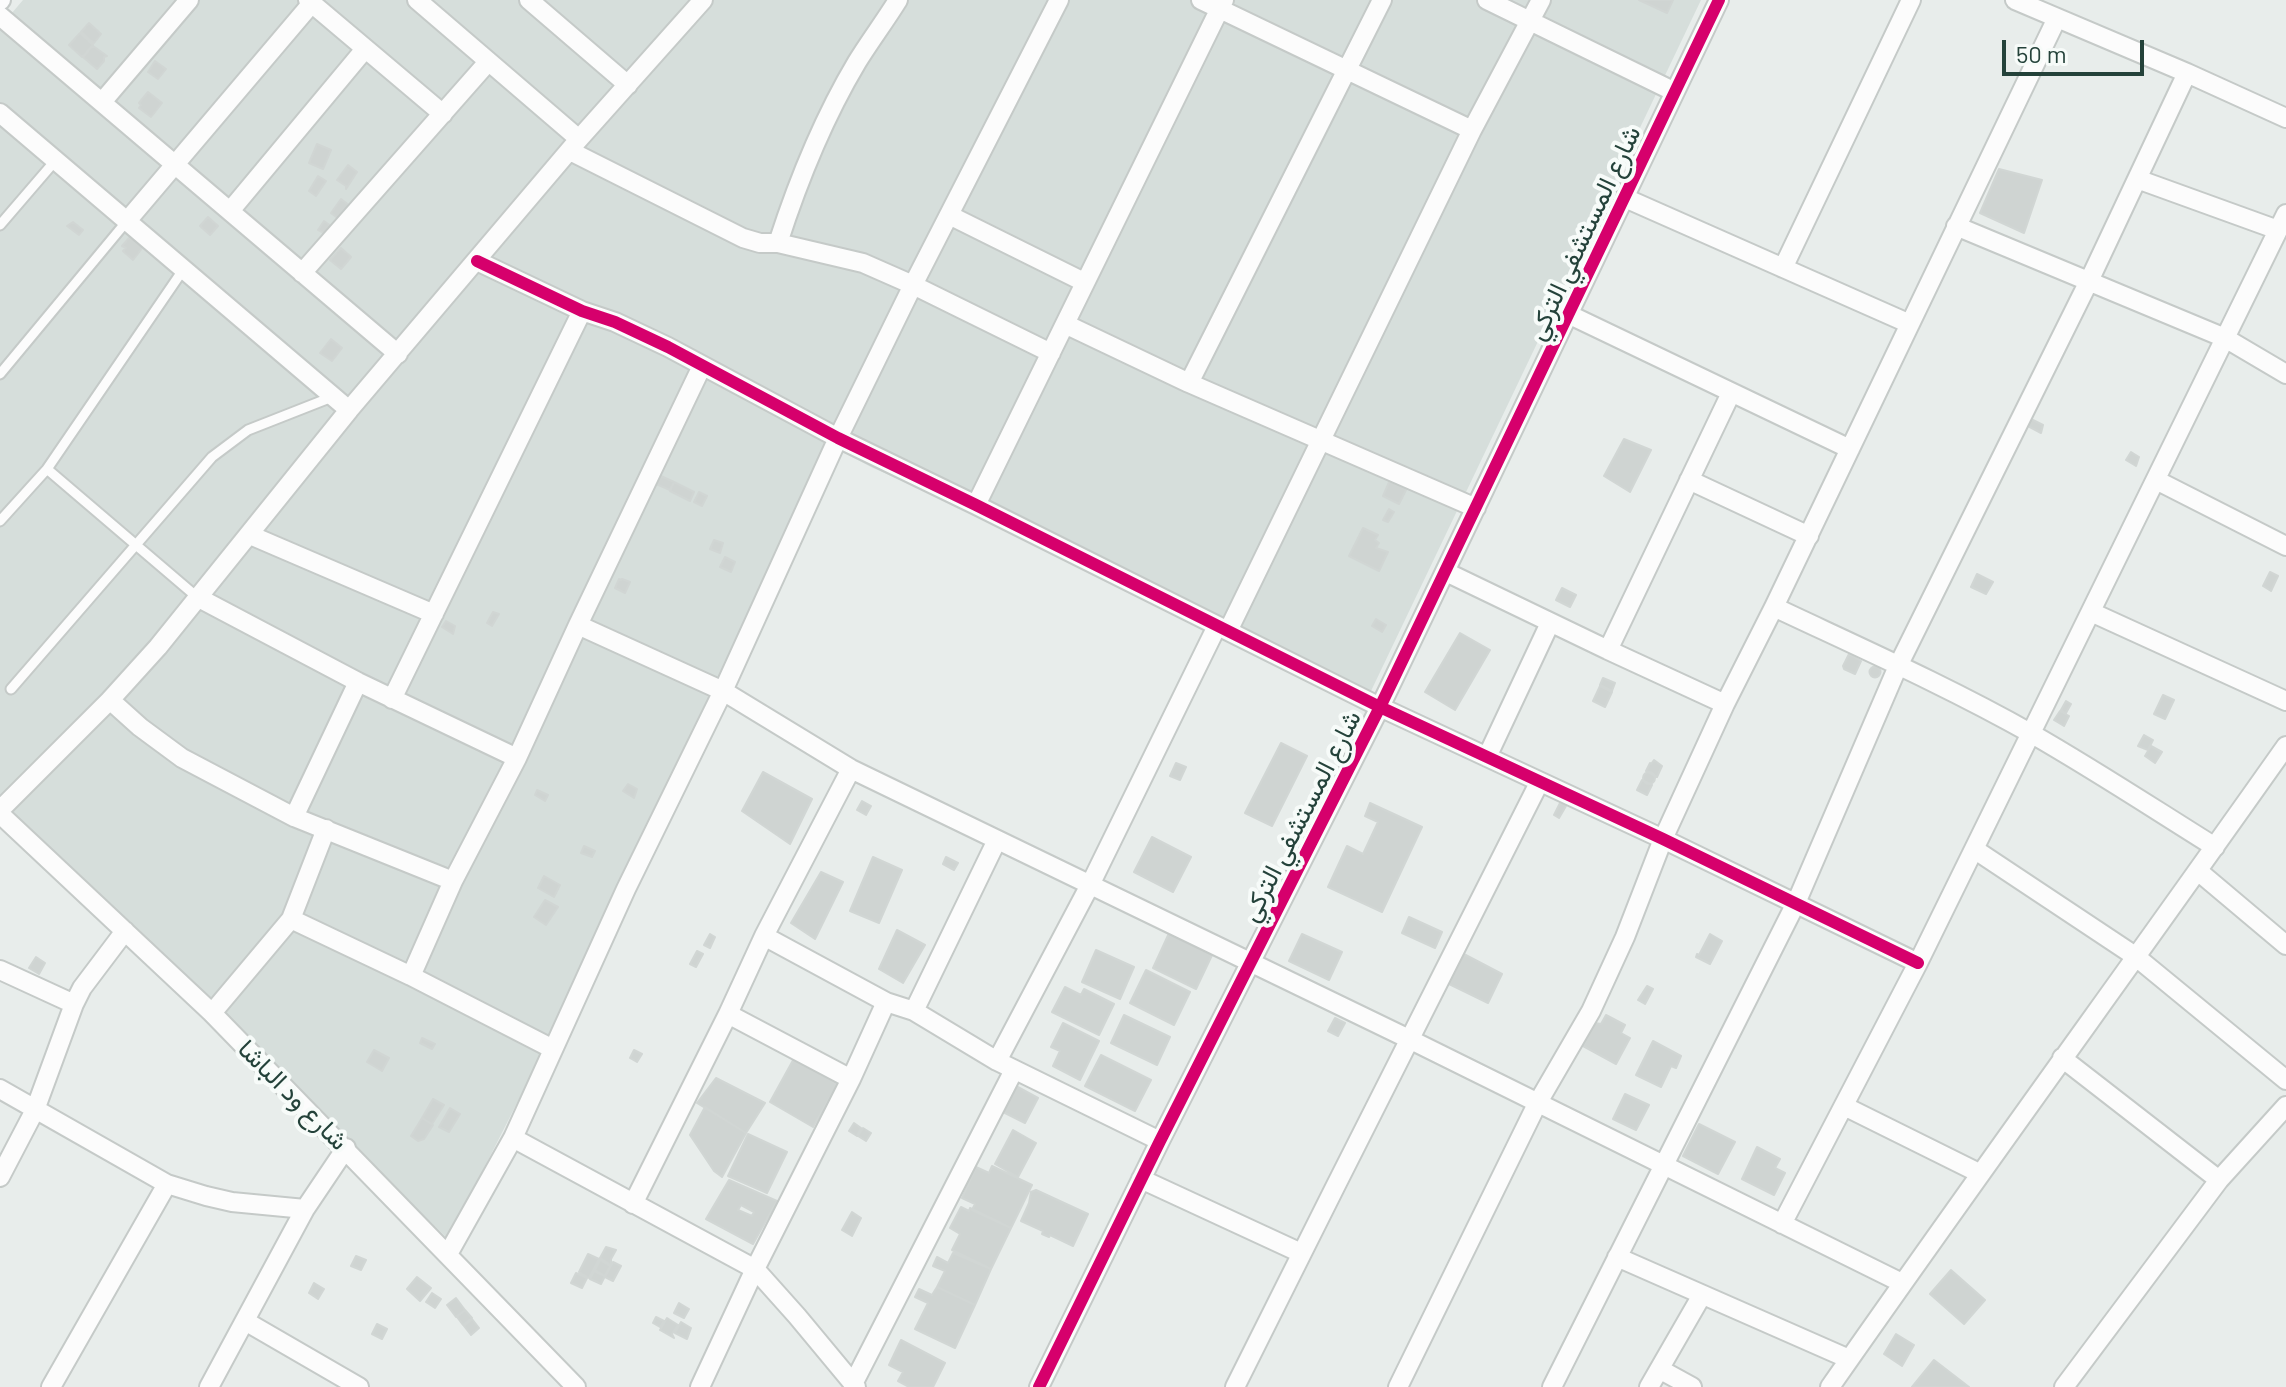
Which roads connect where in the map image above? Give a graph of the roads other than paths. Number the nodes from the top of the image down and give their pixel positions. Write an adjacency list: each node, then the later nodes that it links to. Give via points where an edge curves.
1 (189, 0): 25 (street)
2 (703, 0): 23 (street)
3 (898, 0): 41 (street, via 856,64 815,145)
4 (1059, 0): 36 (street)
5 (1201, 0): 15 (street)
6 (1382, 0): 21 (street)
7 (1487, 0): 18 (street)
8 (1541, 0): 18 (street)
9 (1719, 0): 24 (street, شارع المستشفي التركي)
10 (1911, 0): 43 (street)
11 (2015, 0): 17 (street)
12 (310, 2): 19 (street); 32 (street)
13 (536, 2): 23 (street)
14 (430, 4): 20 (street)
15 (1222, 5): 21 (street); 47 (street)
16 (0, 16): 25 (street)
17 (2057, 18): 22 (street); 40 (street)
18 (1530, 21): 24 (street); 29 (street)
19 (365, 49): 27 (street); 35 (street)
20 (488, 62): 27 (street); 30 (street)
21 (1346, 69): 29 (street); 59 (street)
22 (2187, 73): 28 (street); 33 (street)
23 (628, 85): 30 (street)
24 (1675, 92): 34 (street, شارع المستشفي التركي)
25 (102, 102): 32 (street)
26 (0, 113): 31 (street)
27 (443, 114): 45 (street)
28 (2286, 118)
29 (1472, 130): 64 (street)
30 (574, 145): 41 (street, via 743,238); 42 (street)
31 (55, 161): 37 (street); 39 (lane)
32 (175, 165): 35 (street); 37 (street)
33 (2137, 179): 38 (street); 46 (street)
34 (1625, 198): 43 (street); 50 (street, شارع المستشفي التركي)
35 (230, 211): 45 (street)
36 (949, 215): 47 (street); 48 (street)
37 (127, 221): 44 (street); 57 (lane)
38 (2282, 222): 53 (street)
39 (0, 225)
40 (1956, 226): 46 (street); 52 (street)
41 (778, 243): 48 (street, via 863,263)
42 (477, 261): 49 (street); 55 (street)
43 (1783, 268): 52 (street)
44 (183, 270): 61 (street); 66 (lane)
45 (302, 273): 55 (street)
46 (2089, 281): 53 (street); 87 (street)
47 (1084, 282): 51 (street)
48 (913, 285): 54 (street); 63 (street)
49 (582, 311): 56 (street); 82 (street)
50 (1570, 315): 60 (street); 71 (street, شارع المستشفي التركي)
51 (1065, 324): 54 (street); 59 (street)
52 (1910, 324): 65 (street)
53 (2225, 338): 58 (street); 68 (street)
54 (1051, 353): 70 (street)
55 (398, 354): 62 (street)
56 (702, 366): 63 (street); 84 (street)
57 (0, 374)
58 (2286, 374)
59 (1189, 383): 64 (street)
60 (1731, 393): 65 (street); 67 (street)
61 (332, 397): 62 (street); 76 (lane, via 226,444)
62 (349, 410): 74 (street)
63 (838, 438): 70 (street); 90 (street)
64 (1321, 441): 71 (street); 85 (street)
65 (1850, 449): 75 (street)
66 (47, 469): 72 (lane); 76 (lane)
67 (1689, 480): 75 (street); 86 (street)
68 (2156, 480): 77 (street); 81 (street)
69 (0, 505): 72 (lane)
70 (976, 505): 85 (street)
71 (1476, 508): 78 (street, شارع المستشفي التركي)
72 (9, 512): 73 (lane)
73 (0, 521)
74 (250, 535): 79 (street); 82 (street)
75 (1809, 536): 80 (street)
76 (135, 545): 79 (lane); 89 (lane)
77 (2286, 546)
78 (1446, 572): 83 (street); 95 (street, شارع المستشفي التركي)
79 (197, 597): 88 (street); 92 (street)
80 (1774, 607): 87 (street); 94 (street)
81 (2091, 612): 93 (street); 96 (street)
82 (434, 614): 91 (street)
83 (1550, 623): 86 (street); 98 (street)
84 (578, 625): 90 (street); 99 (street)
85 (1222, 629): 95 (street); 111 (street)
86 (1608, 650): 94 (street)
87 (1898, 666): 96 (street); 112 (street)
88 (358, 682): 91 (street); 103 (street)
89 (11, 689)
90 (723, 691): 100 (street); 128 (street)
91 (392, 699): 99 (street)
92 (110, 700): 102 (street); 103 (street, via 182,758)
93 (2286, 701)
94 (1725, 704): 105 (street)
95 (1380, 707): 98 (street); 119 (street, شارع المستشفي التركي)
96 (2030, 733): 107 (street); 108 (street)
97 (2286, 746): 107 (street)
98 (1487, 757): 101 (street)
99 (517, 758): 110 (street)
100 (851, 769): 106 (street); 115 (street)
101 (1539, 783): 105 (street); 127 (street)
102 (0, 812): 114 (street, شارع ود الباشا)
103 (294, 817): 104 (street)
104 (326, 829): 110 (street); 113 (street)
105 (1663, 839): 112 (street); 135 (street, via 1591,1011)
106 (997, 840): 111 (street); 124 (street)
107 (2215, 847): 109 (street)
108 (1974, 849): 117 (street); 118 (street)
109 (2198, 871): 116 (street); 117 (street)
110 (453, 881): 121 (street)
111 (1090, 885): 119 (street); 130 (street)
112 (1796, 903): 118 (street); 142 (street)
113 (291, 919): 121 (street); 125 (street)
114 (125, 931): 123 (street); 125 (street, شارع ود الباشا)
115 (764, 936): 122 (street); 126 (street)
116 (2286, 945)
117 (2135, 956): 129 (street); 133 (street)
118 (1918, 963): 136 (street)
119 (1252, 964): 127 (street); 140 (street, شارع المستشفي التركي)
120 (0, 970): 123 (street)
121 (411, 976): 128 (street)
122 (886, 1002): 124 (street); 132 (street)
123 (74, 1004): 138 (street)
124 (914, 1011): 130 (street)
125 (212, 1013): 141 (street, شارع ود الباشا)
126 (728, 1014): 132 (street); 148 (street)
127 (1411, 1040): 135 (street); 151 (street)
128 (553, 1049): 139 (street)
129 (2062, 1058): 143 (street); 146 (street)
130 (997, 1061): 131 (street)
131 (1014, 1070): 140 (street); 161 (street)
132 (851, 1079): 154 (street)
133 (2286, 1080)
134 (0, 1089): 138 (street)
135 (1537, 1104): 142 (street); 168 (street)
136 (1844, 1106): 143 (street); 150 (street)
137 (2286, 1106): 146 (street)
138 (35, 1110): 144 (street); 147 (street)
139 (513, 1138): 148 (street); 152 (street)
140 (1160, 1141): 145 (street, شارع المستشفي التركي)
141 (346, 1148): 149 (street); 152 (street, شارع ود الباشا)
142 (1664, 1165): 150 (street); 153 (street)
143 (1979, 1173): 155 (street)
144 (0, 1177)
145 (1141, 1179): 151 (street); 166 (street, شارع المستشفي التركي)
146 (2219, 1180): 173 (street)
147 (167, 1184): 149 (street, via 232,1202); 162 (street)
148 (633, 1204): 154 (street)
149 (305, 1209): 157 (street)
150 (1782, 1224): 155 (street)
151 (1301, 1253): 167 (street)
152 (448, 1254): 160 (street, شارع ود الباشا)
153 (1617, 1257): 156 (street); 169 (street)
154 (755, 1269): 161 (street); 165 (street)
155 (1902, 1283): 158 (street)
156 (1702, 1295): 158 (street); 159 (street)
157 (245, 1321): 163 (street); 164 (street)
158 (1849, 1359): 172 (street)
159 (1661, 1370): 170 (street); 171 (street)
160 (564, 1383)
161 (854, 1385)
162 (51, 1387)
163 (209, 1387)
164 (359, 1387)
165 (700, 1387)
166 (1039, 1387)
167 (1235, 1387)
168 (1398, 1387)
169 (1552, 1387)
170 (1649, 1387)
171 (1692, 1387)
172 (1830, 1387)
173 (2064, 1387)

